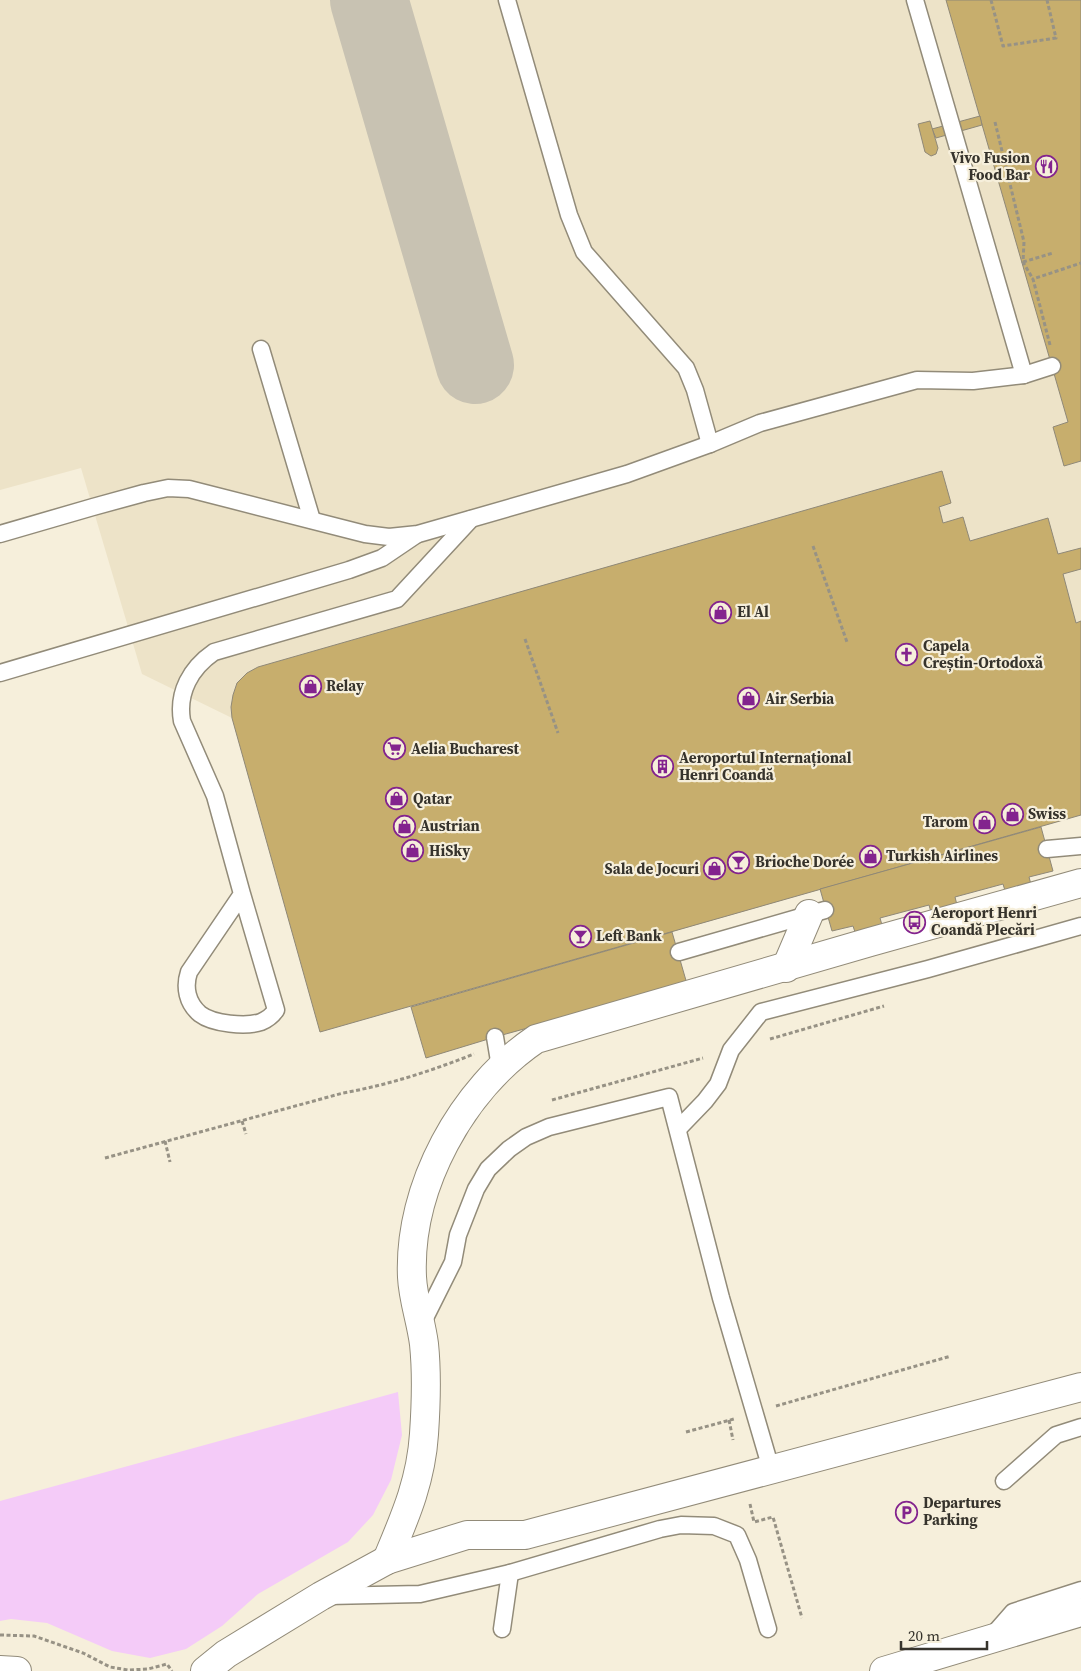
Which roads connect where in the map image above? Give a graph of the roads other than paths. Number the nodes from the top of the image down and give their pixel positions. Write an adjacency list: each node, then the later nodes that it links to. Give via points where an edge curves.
1 (507, 0): 6 (lane, via 569,215 584,252 686,368)
2 (915, 0): 5 (lane)
3 (262, 349): 8 (lane)
4 (1052, 366): 5 (lane)
5 (1024, 375): 6 (lane, via 973,381 917,380 760,423)
6 (710, 444): 7 (lane, via 628,474)
7 (472, 519): 10 (lane); 15 (lane, via 397,599 214,652 187,681 181,700 182,721 215,796)
8 (312, 520): 9 (lane, via 189,489 168,488); 10 (lane, via 365,534 389,537)
9 (0, 534)
10 (418, 534): 11 (lane, via 382,558 349,570)
11 (0, 673)
12 (1081, 846): 13 (lane)
13 (1047, 849)
14 (1081, 883): 19 (street)
15 (242, 894): 15 (lane, via 276,1010 262,1022 216,1022 201,1015 187,995 186,982 189,972)
16 (817, 912): 18 (lane); 19 (street)
17 (1081, 926): 20 (lane, via 761,1012 731,1050 718,1084)
18 (679, 952)
19 (786, 968): 21 (street, via 536,1039 518,1052 497,1050 433,1167 422,1195 412,1252 412,1279)
20 (678, 1129): 21 (lane, via 669,1097 549,1128 526,1137 509,1149 488,1169 476,1189 458,1235 453,1262); 24 (lane, via 721,1298)
21 (420, 1327): 26 (street, via 426,1390 420,1473)
22 (1081, 1387): 24 (street)
23 (1081, 1427): 25 (lane, via 1056,1435)
24 (771, 1468): 26 (street, via 526,1535 467,1535)
25 (1004, 1481)
26 (387, 1560): 29 (street)
27 (510, 1573): 29 (lane, via 420,1594); 31 (lane); 32 (lane, via 660,1529 681,1525 714,1526 737,1535 748,1560)
28 (1081, 1590): 33 (lane, via 1013,1612)
29 (321, 1596): 36 (street, via 226,1654)
30 (1081, 1612): 33 (street)
31 (502, 1629)
32 (768, 1629)
33 (989, 1640): 37 (street)
34 (0, 1670): 35 (street)
35 (17, 1671)
36 (206, 1671)
37 (884, 1671)

